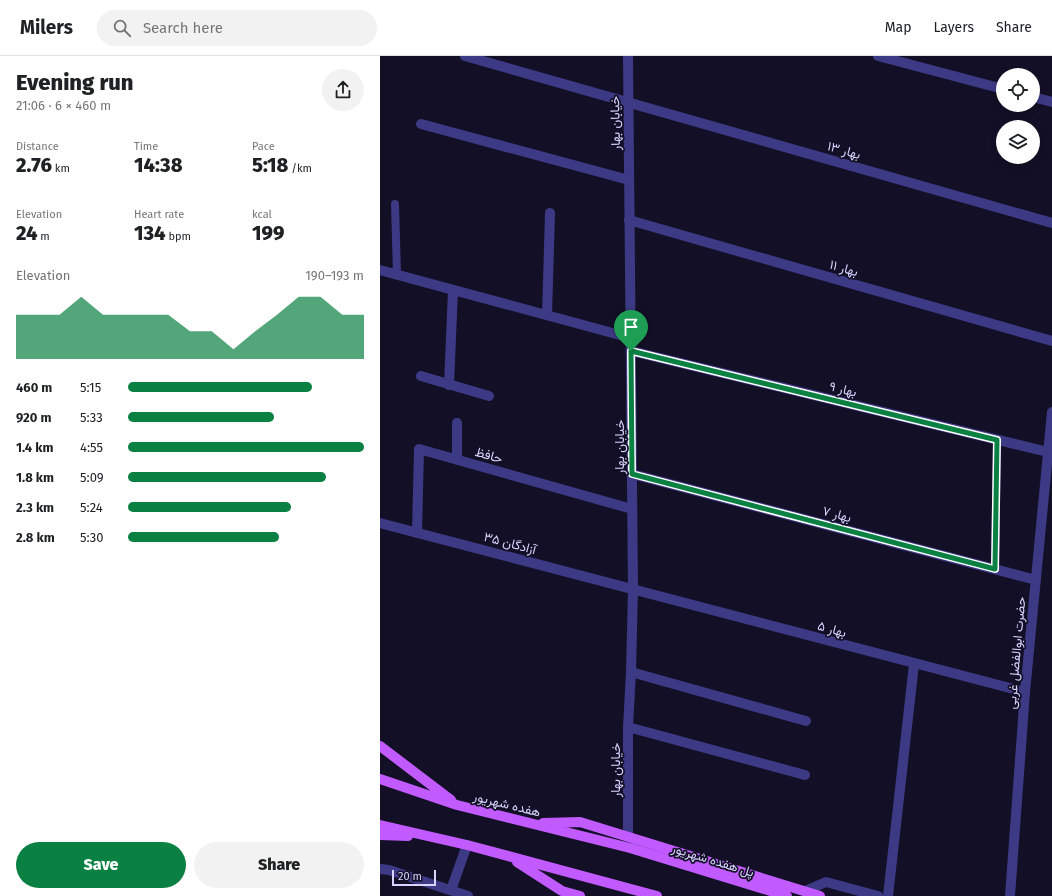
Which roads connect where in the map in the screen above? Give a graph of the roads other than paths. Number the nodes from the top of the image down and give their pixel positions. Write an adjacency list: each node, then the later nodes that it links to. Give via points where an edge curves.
1 (465, 56): 6 (street, بهار ۱۳)
2 (628, 56): 6 (street, خیابان بهار)
3 (878, 56): 4 (street)
4 (996, 87)
5 (1040, 99): 7 (street)
6 (628, 102): 9 (street, خیابان بهار); 13 (street, بهار ۱۳)
7 (1052, 102)
8 (421, 124): 9 (street)
9 (629, 180): 12 (street, خیابان بهار)
10 (396, 204): 15 (lane)
11 (550, 213): 17 (street)
12 (629, 220): 18 (street, خیابان بهار); 19 (street, بهار ۱۱)
13 (1052, 223)
14 (380, 270): 15 (street)
15 (397, 274): 16 (street)
16 (453, 290): 17 (street); 22 (street)
17 (547, 315): 18 (street)
18 (631, 338): 20 (street, خیابان بهار)
19 (1052, 341)
20 (631, 351): 26 (street, بهار ۹); 29 (street, خیابان بهار)
21 (421, 376): 22 (street)
22 (449, 385): 23 (street)
23 (489, 396)
24 (1052, 412): 27 (street, حضرت ابوالفضل غربی)
25 (457, 423): 28 (street)
26 (997, 440): 27 (street, بهار ۹); 33 (lane)
27 (1048, 452): 34 (street, حضرت ابوالفضل غربی)
28 (457, 460): 30 (street, حافظ); 32 (street, حافظ, via 419,449)
29 (632, 474): 30 (street, خیابان بهار); 33 (street, بهار ۷)
30 (632, 509): 35 (street, خیابان بهار)
31 (380, 523): 32 (street, آزادگان ۳۵)
32 (417, 533): 35 (street, آزادگان ۳۵)
33 (995, 569): 34 (street, بهار ۷)
34 (1036, 580): 38 (street, حضرت ابوالفضل غربی)
35 (633, 589): 36 (street, بهار ۵); 37 (street, خیابان بهار)
36 (914, 664): 38 (street, بهار ۵); 62 (street)
37 (631, 672): 39 (street); 40 (street, خیابان بهار)
38 (1025, 692): 63 (street, حضرت ابوالفضل غربی)
39 (806, 721)
40 (628, 727): 42 (street); 49 (street, خیابان بهار)
41 (380, 746): 44 (main road)
42 (805, 775)
43 (380, 779): 44 (main road, هفده شهریور)
44 (457, 805): 45 (main road, هفده شهریور)
45 (531, 824): 49 (main road, via 580,822); 51 (main road, هفده شهریور)
46 (380, 825): 48 (main road)
47 (380, 835): 48 (main road)
48 (426, 836): 50 (main road)
49 (628, 837): 55 (main road)
50 (467, 845): 52 (main road); 54 (street)
51 (630, 848): 59 (main road, پل هفده شهریور)
52 (508, 856): 57 (main road, via 562,891); 58 (main road)
53 (380, 869): 54 (street)
54 (451, 890): 56 (street)
55 (805, 891): 60 (main road); 61 (street, via 826,882)
56 (468, 896)
57 (580, 896)
58 (656, 896)
59 (788, 896)
60 (820, 896)
61 (878, 896)
62 (888, 896)
63 (1010, 896)

